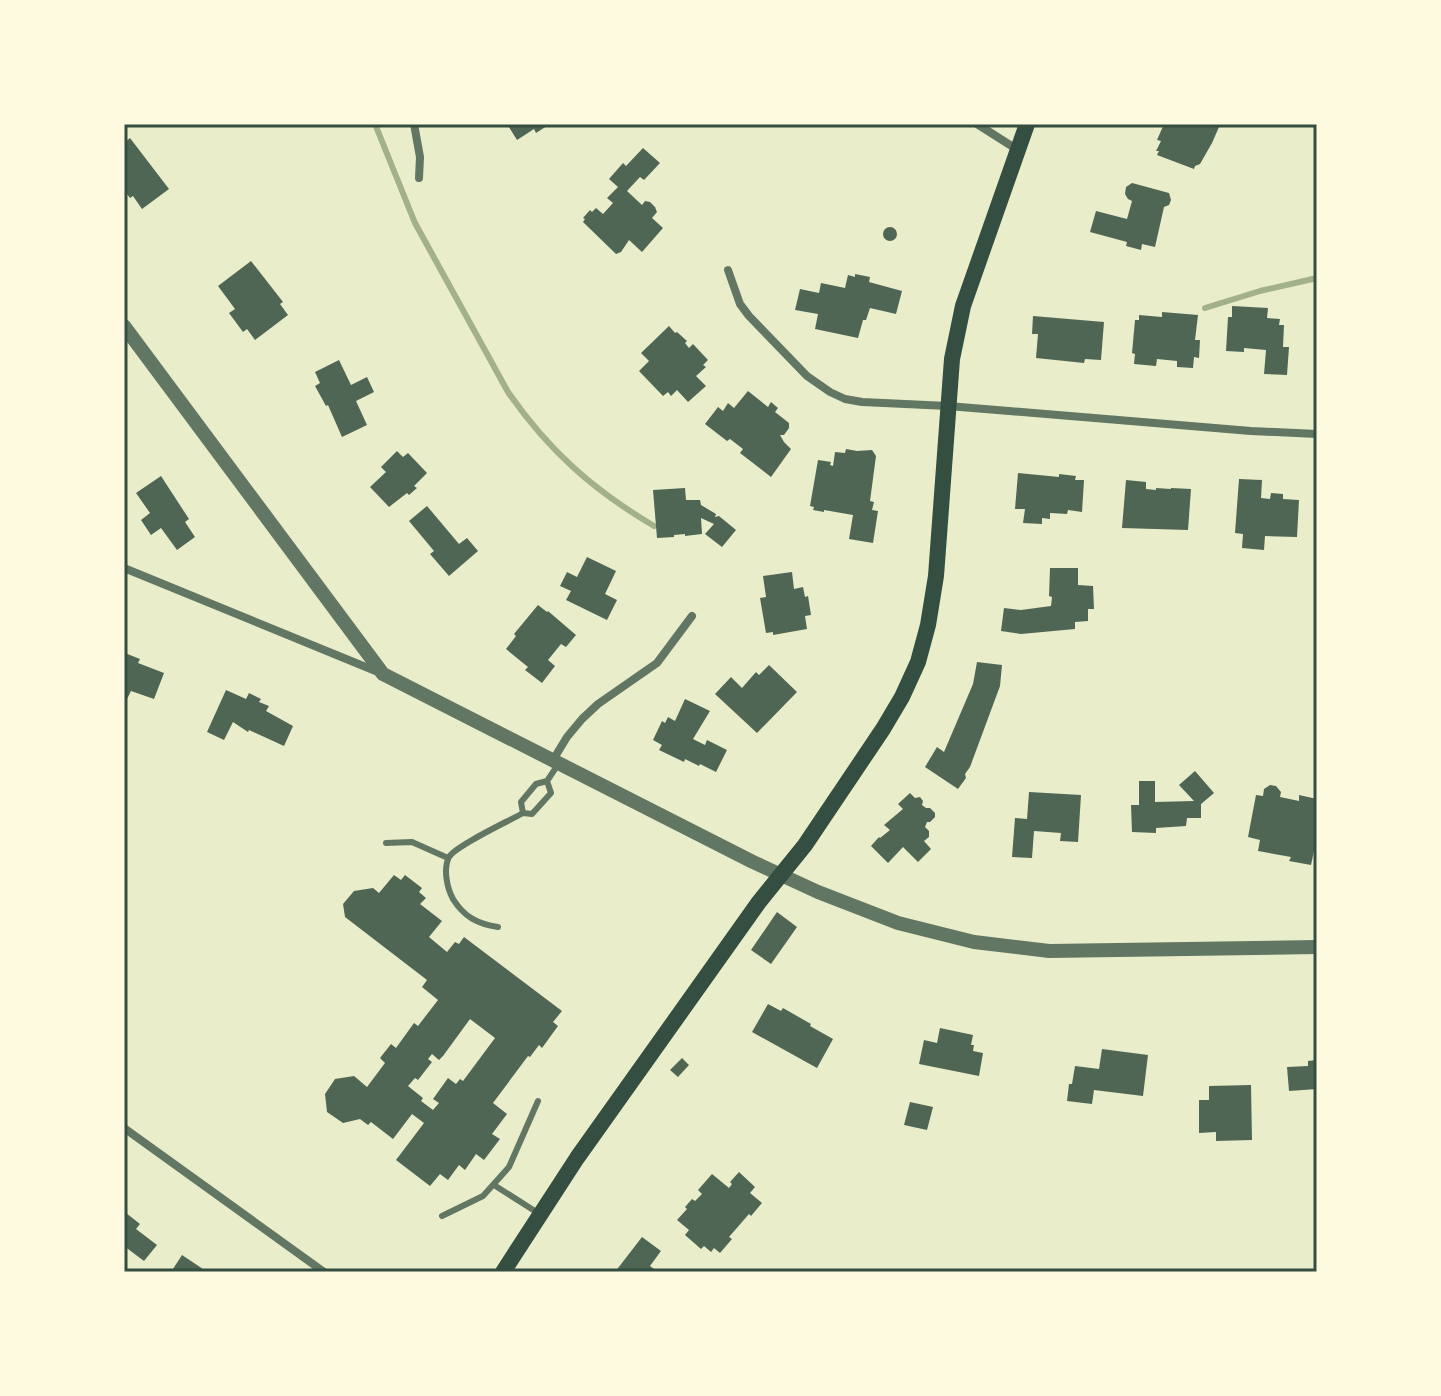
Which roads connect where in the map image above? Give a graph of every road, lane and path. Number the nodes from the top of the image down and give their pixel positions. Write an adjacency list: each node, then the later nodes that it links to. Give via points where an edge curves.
1 (414, 124): 5 (street)
2 (977, 124): 4 (street)
3 (1027, 124): 4 (main road)
4 (1018, 150): 8 (main road, via 963,306)
5 (419, 178)
6 (728, 270): 8 (street, via 749,316 822,387 854,401)
7 (124, 326): 12 (street)
8 (948, 406): 9 (street); 18 (main road, via 936,576 918,662 883,729)
9 (1317, 434)
10 (124, 568): 12 (street)
11 (692, 616): 13 (street, via 657,663 582,719)
12 (383, 674): 13 (street)
13 (556, 762): 14 (lane); 18 (street)
14 (547, 781): 15 (lane, via 531,788 521,802); 15 (lane, via 551,793 532,814)
15 (523, 813): 17 (lane, via 461,845)
16 (386, 843): 17 (lane, via 412,842)
17 (448, 858): 19 (lane, via 446,879 460,908 469,918)
18 (780, 875): 20 (street, via 898,923 974,942 1049,951); 24 (main road)
19 (498, 927)
20 (1317, 947)
21 (538, 1101): 23 (lane, via 509,1167)
22 (124, 1128): 26 (street)
23 (494, 1185): 24 (lane); 25 (lane)
24 (541, 1214): 27 (main road)
25 (442, 1216)
26 (324, 1272)
27 (503, 1272)

